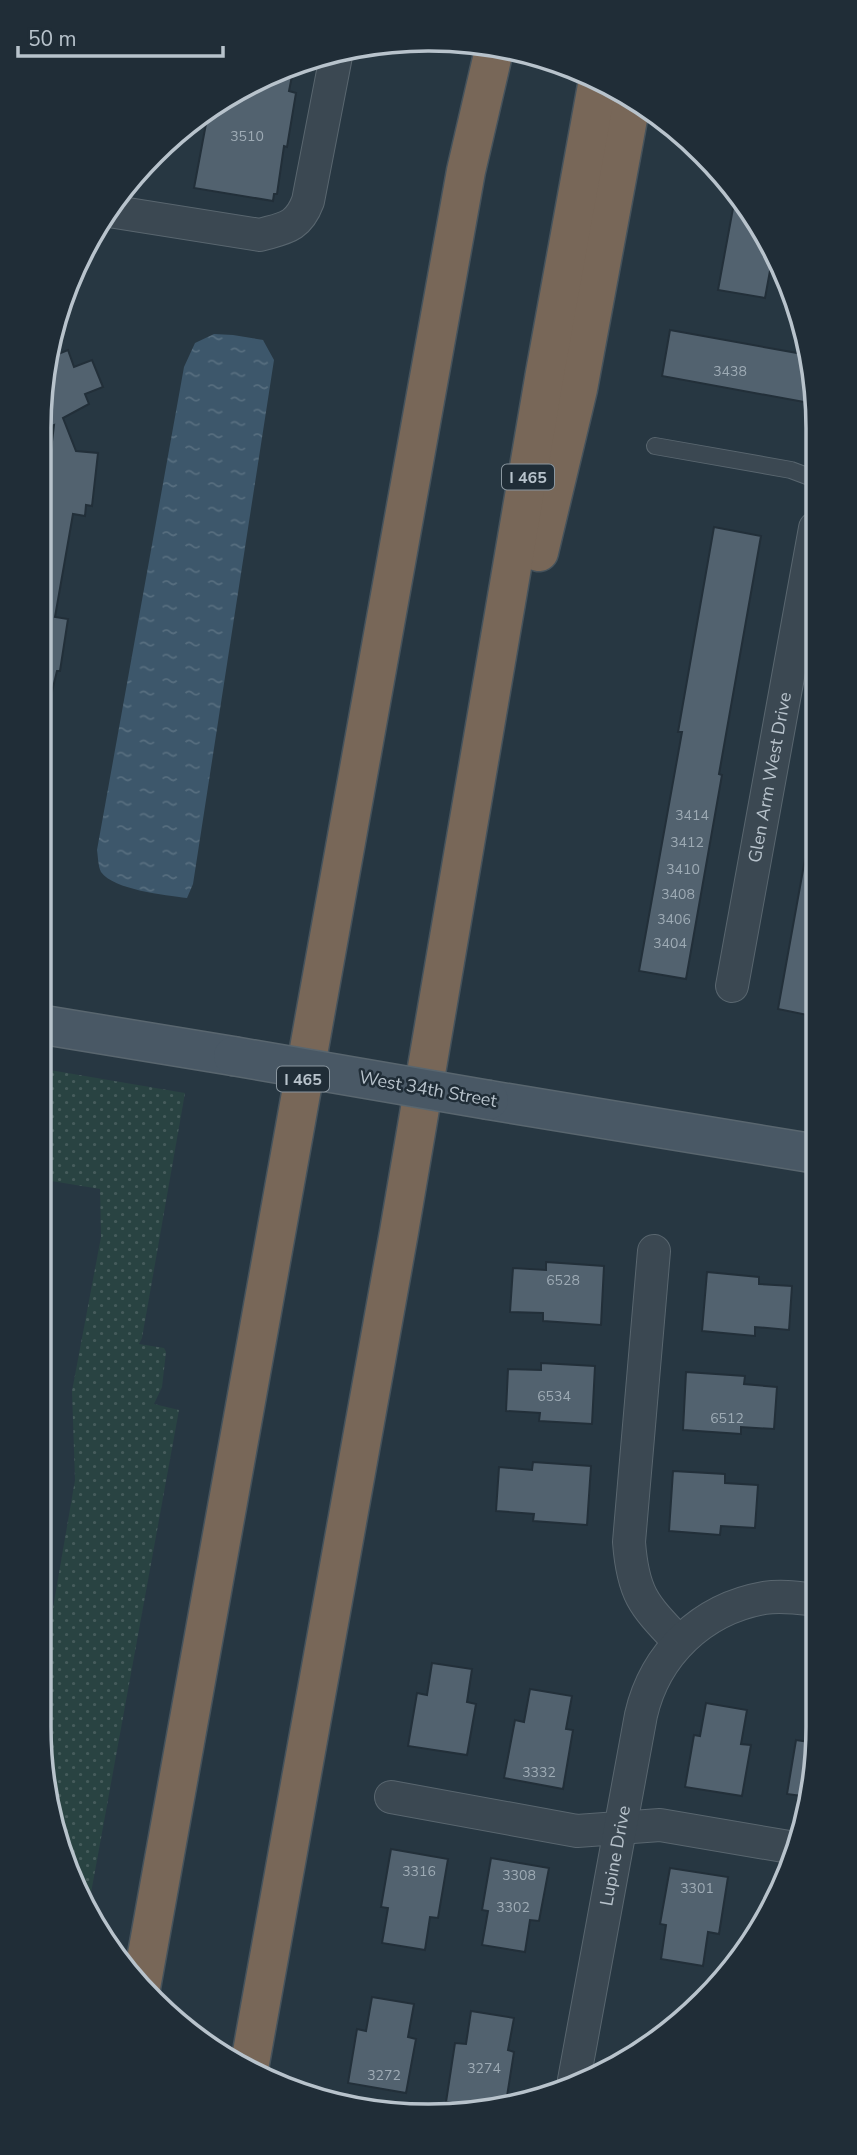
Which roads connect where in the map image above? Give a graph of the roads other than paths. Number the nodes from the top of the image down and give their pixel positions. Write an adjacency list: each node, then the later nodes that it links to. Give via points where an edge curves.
1 (475, 54): 6 (highway)
2 (493, 56): 6 (highway, I 465)
3 (335, 63): 7 (street, via 310,197 293,223 260,235)
4 (596, 90): 11 (highway, I 465)
5 (630, 109): 11 (highway, via 578,389)
6 (466, 171): 21 (highway, I 465)
7 (119, 213)
8 (655, 446): 9 (lane)
9 (806, 476)
10 (806, 588): 12 (street, Glen Arm West Drive)
11 (461, 874): 22 (highway, I 465)
12 (732, 986)
13 (51, 1026): 14 (street, West 34th Street, bridge)
14 (806, 1152)
15 (654, 1251): 17 (street, via 629,1542 631,1573 640,1596)
16 (806, 1599): 17 (street, Lupine Drive, via 763,1598 726,1609)
17 (679, 1642): 19 (street, Lupine Drive, via 659,1669 644,1703)
18 (391, 1797): 19 (street, via 578,1831)
19 (621, 1827): 20 (street, via 660,1825); 23 (street, Lupine Drive)
20 (786, 1847)
21 (143, 1975)
22 (251, 2060)
23 (575, 2074)

